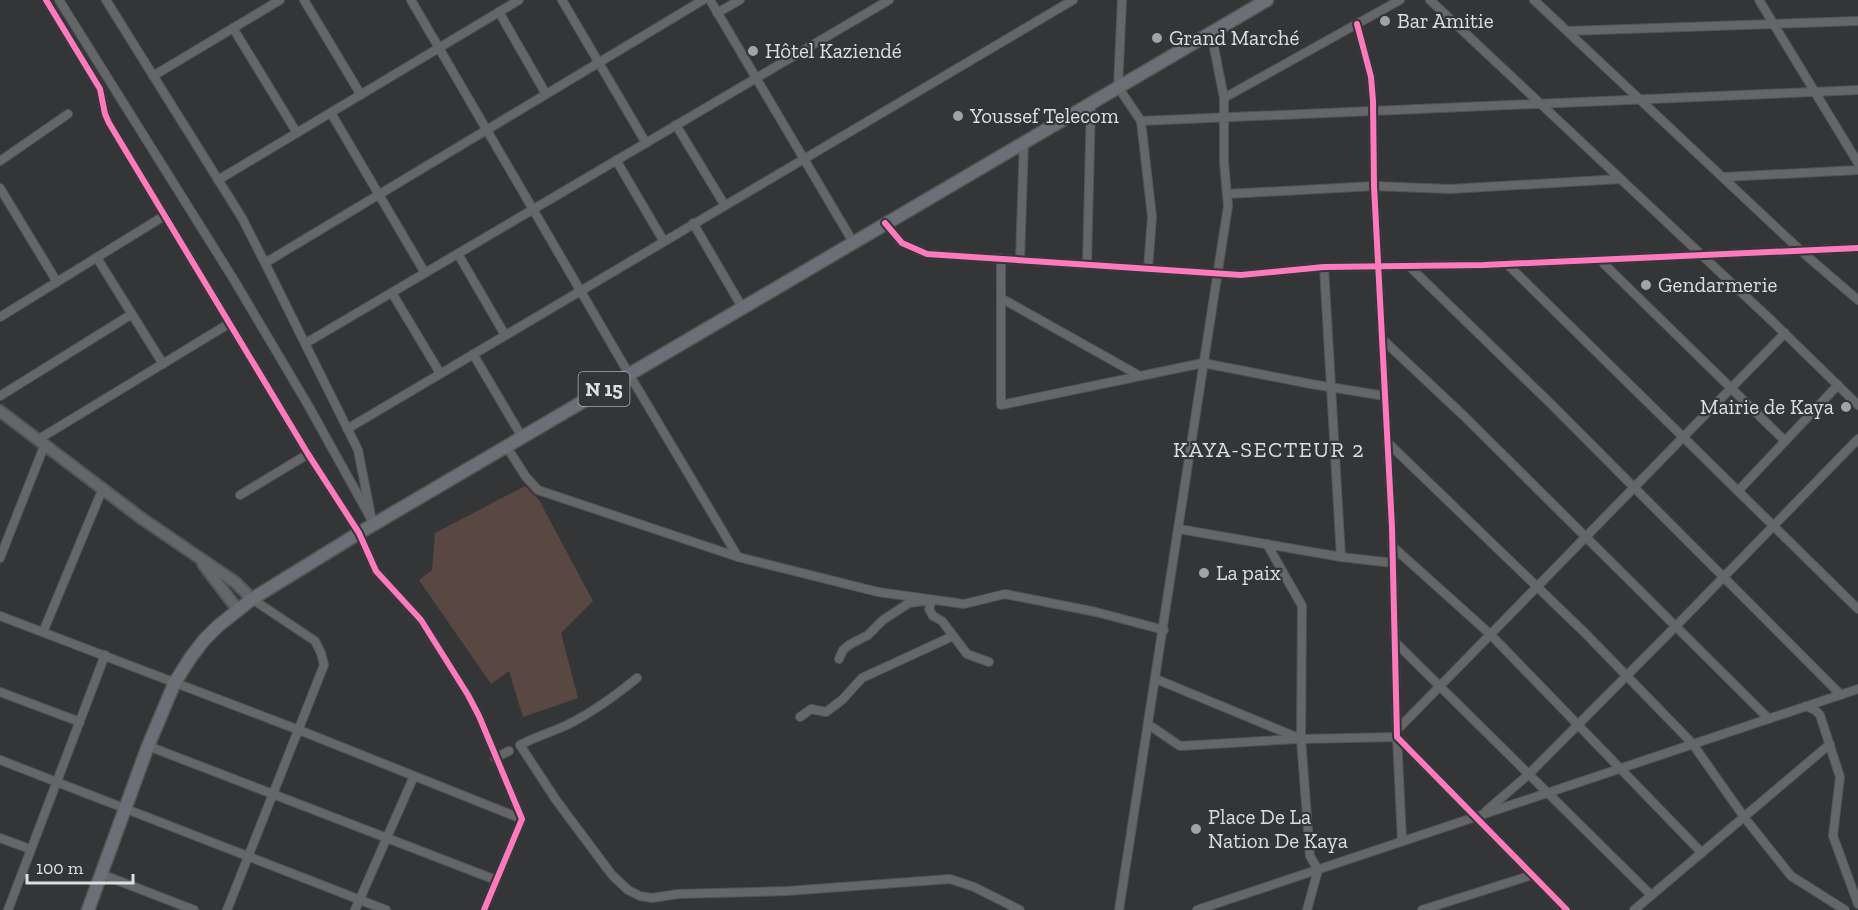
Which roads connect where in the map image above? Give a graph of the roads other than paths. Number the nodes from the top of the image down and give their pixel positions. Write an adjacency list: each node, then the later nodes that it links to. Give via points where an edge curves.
1 (46, 0): 67 (street, via 100,89 109,123)
2 (59, 0): 128 (street, via 280,357)
3 (106, 0): 32 (street)
4 (261, 0): 21 (street)
5 (280, 0): 21 (street)
6 (304, 0): 38 (street)
7 (411, 0): 30 (street)
8 (519, 0): 22 (street)
9 (562, 0): 31 (street)
10 (703, 0): 31 (street)
11 (710, 0): 23 (street)
12 (740, 0): 23 (street)
13 (889, 0): 33 (street)
14 (1073, 0): 53 (street)
15 (1122, 0): 34 (street)
16 (1267, 0): 29 (main road, N 15)
17 (1400, 0): 26 (street)
18 (1430, 0): 42 (street)
19 (1534, 0): 28 (street)
20 (1759, 0): 25 (street)
21 (266, 9): 27 (street)
22 (499, 12): 30 (street); 37 (street)
23 (717, 13): 33 (street)
24 (1858, 21): 25 (street)
25 (1773, 23): 28 (street); 36 (street)
26 (1357, 24): 39 (street); 43 (street, via 1371,77)
27 (233, 28): 32 (street); 50 (street)
28 (1568, 31): 40 (street)
29 (1211, 32): 34 (main road, N 15); 39 (street)
30 (439, 48): 38 (street); 49 (street)
31 (599, 63): 37 (street); 52 (street)
32 (153, 76): 60 (street)
33 (756, 78): 48 (street); 53 (street)
34 (1118, 87): 41 (main road, N 15); 47 (street)
35 (1858, 90): 36 (street)
36 (1814, 91): 40 (street); 56 (street)
37 (546, 94): 49 (street)
38 (361, 95): 44 (street)
39 (1224, 98): 46 (street)
40 (1640, 98): 42 (street); 58 (street)
41 (1090, 103): 51 (main road, N 15); 81 (street)
42 (1539, 103): 43 (street); 59 (street)
43 (1374, 109): 46 (street); 61 (street)
44 (331, 113): 50 (street); 64 (street)
45 (68, 114): 54 (street)
46 (1225, 117): 47 (street); 63 (street)
47 (1141, 121): 86 (street, via 1152,217)
48 (676, 125): 52 (street); 65 (street)
49 (487, 130): 64 (street); 66 (street)
50 (297, 133): 60 (street)
51 (1024, 142): 69 (main road, N 15); 78 (street)
52 (646, 143): 55 (street)
53 (804, 159): 65 (street); 71 (street)
54 (0, 160)
55 (616, 160): 66 (street); 70 (street)
56 (1858, 163)
57 (1858, 170): 58 (street)
58 (1724, 177): 73 (street)
59 (1620, 179): 61 (street, via 1450,189); 75 (street)
60 (218, 180): 80 (street)
61 (1374, 186): 63 (street); 85 (street)
62 (0, 188): 89 (street)
63 (1227, 194): 88 (street)
64 (379, 195): 80 (street); 87 (street)
65 (724, 204): 68 (street)
66 (533, 210): 74 (street); 90 (street)
67 (164, 216): 76 (street); 97 (street)
68 (693, 223): 70 (street); 94 (street)
69 (885, 224): 71 (main road, N 15); 77 (street, via 902,243 927,254)
70 (663, 240): 90 (street)
71 (853, 242): 94 (main road, N 15)
72 (1858, 248): 73 (street)
73 (1802, 250): 75 (street); 93 (street)
74 (458, 254): 87 (street); 99 (street)
75 (1701, 255): 79 (street); 98 (street)
76 (97, 258): 89 (street); 95 (street)
77 (1001, 258): 78 (street); 92 (street)
78 (1020, 260): 81 (street)
79 (1600, 260): 82 (street); 110 (street)
80 (265, 263): 101 (street)
81 (1087, 264): 86 (street)
82 (1507, 264): 83 (street); 117 (street)
83 (1409, 266): 85 (street); 124 (street)
84 (1324, 267): 85 (street); 88 (street); 109 (street)
85 (1378, 267): 100 (street)
86 (1148, 268): 88 (street)
87 (425, 273): 91 (street)
88 (1217, 274): 103 (street)
89 (57, 282): 96 (street)
90 (580, 290): 99 (street); 106 (street)
91 (392, 293): 101 (street); 105 (street)
92 (1001, 298): 107 (street); 107 (street, via 1001,405)
93 (1858, 300)
94 (742, 308): 106 (main road, N 15)
95 (132, 314): 104 (street); 111 (street)
96 (0, 317)
97 (230, 323): 104 (street); 123 (street)
98 (1785, 333): 108 (street); 110 (street)
99 (506, 334): 102 (street)
100 (1382, 339): 112 (street); 132 (street)
101 (306, 343): 115 (street)
102 (473, 354): 105 (street); 116 (street)
103 (1203, 363): 107 (street); 109 (street); 130 (street)
104 (163, 364): 119 (street)
105 (440, 373): 115 (street)
106 (629, 374): 116 (main road, N 15); 135 (street)
107 (1140, 376)
108 (1838, 385): 113 (street); 120 (street)
109 (1331, 388): 112 (street); 136 (street)
110 (1731, 388): 117 (street); 120 (street)
111 (0, 396)
112 (1385, 396): 121 (street)
113 (1858, 405)
114 (0, 411): 119 (street)
115 (347, 429): 128 (street, via 358,450)
116 (522, 437): 122 (main road, N 15)
117 (1683, 437): 124 (street); 126 (street)
118 (1858, 439): 129 (street)
119 (42, 441): 125 (street); 137 (street)
120 (1785, 441): 126 (street)
121 (1387, 442): 134 (street); 141 (street)
122 (506, 446): 128 (main road, N 15); 135 (street, via 538,490)
123 (308, 454): 127 (street); 131 (street)
124 (1634, 487): 132 (street); 140 (street)
125 (103, 488): 138 (street); 149 (street)
126 (1739, 490): 129 (street)
127 (240, 495)
128 (373, 523): 131 (main road, N 15)
129 (1775, 525): 140 (street); 144 (street)
130 (1179, 529): 133 (street); 148 (street)
131 (358, 533): 142 (main road, N 15); 177 (street, via 379,576 421,620 468,695)
132 (1585, 537): 141 (street); 147 (street)
133 (1267, 544): 136 (street); 172 (street, via 1302,606)
134 (1392, 546): 139 (street); 150 (street)
135 (738, 557): 143 (street, via 878,592)
136 (1341, 557): 139 (street)
137 (0, 558)
138 (199, 559): 142 (street, via 235,582); 145 (street)
139 (1392, 563): 152 (street)
140 (1725, 577): 147 (street); 163 (street)
141 (1537, 586): 150 (street); 156 (street)
142 (252, 599): 145 (main road, N 15); 170 (street, via 315,641 321,653 324,665)
143 (932, 600): 148 (street, via 964,604 1005,594); 151 (street, via 929,609 933,616); 154 (street, via 909,603 849,645)
144 (1858, 609)
145 (238, 610): 159 (main road, N 15, via 204,640)
146 (0, 616): 149 (street)
147 (1676, 627): 156 (street); 166 (street)
148 (1164, 630): 158 (street)
149 (43, 632): 153 (street)
150 (1490, 634): 160 (street); 168 (street)
151 (954, 636): 155 (street, via 967,654); 165 (street, via 862,678 826,712 811,709)
152 (1395, 642): 160 (street); 171 (street)
153 (105, 655): 159 (street); 167 (street)
154 (839, 659)
155 (989, 662)
156 (1627, 675): 168 (street); 173 (street)
157 (637, 678): 210 (street, via 613,698 572,722 520,745 556,800 612,875 628,890 652,898 950,879)
158 (1156, 679): 172 (street); 211 (street)
159 (175, 682): 170 (street); 175 (main road, N 15)
160 (1440, 687): 171 (street); 180 (street)
161 (1858, 689): 163 (street)
162 (0, 692): 167 (street)
163 (1841, 695): 164 (street)
164 (1806, 706): 166 (street); 174 (street, via 1820,715)
165 (800, 717)
166 (1769, 719): 173 (street)
167 (80, 722): 182 (street)
168 (1578, 724): 179 (street); 180 (street)
169 (1152, 727): 172 (street, via 1180,746)
170 (299, 730): 181 (street); 184 (street)
171 (1397, 734): 172 (street); 186 (street); 191 (street)
172 (1301, 739): 195 (street, via 1310,856)
173 (1692, 743): 179 (street); 187 (street)
174 (1830, 744): 187 (street); 201 (street, via 1840,777 1833,836)
175 (148, 746): 184 (street); 185 (main road, N 15)
176 (509, 751): 177 (street)
177 (495, 758): 188 (street)
178 (0, 760): 182 (street)
179 (1620, 769): 183 (street); 193 (street)
180 (1528, 775): 183 (street); 186 (street)
181 (414, 776): 188 (street); 190 (street)
182 (56, 782): 185 (street); 192 (street)
183 (1547, 793): 186 (street); 199 (street)
184 (273, 794): 190 (street); 194 (street)
185 (125, 808): 194 (street); 196 (main road, N 15)
186 (1480, 815): 191 (street); 197 (street)
187 (1744, 817): 193 (street); 217 (street, via 1791,876)
188 (522, 819): 198 (street)
189 (0, 838): 192 (street)
190 (387, 838): 198 (street); 200 (street)
191 (1402, 840): 195 (street)
192 (30, 849): 203 (street)
193 (1702, 853): 199 (street)
194 (248, 856): 200 (street); 206 (street)
195 (1318, 870): 212 (street); 213 (street)
196 (101, 874): 204 (main road, N 15); 205 (street)
197 (1532, 875): 202 (street); 215 (street)
198 (496, 880): 209 (street)
199 (1651, 895): 216 (street)
200 (360, 900): 207 (street); 208 (street)
201 (1858, 904)
202 (1439, 908): 214 (street)
203 (8, 910)
204 (88, 910)
205 (194, 910)
206 (227, 910)
207 (355, 910)
208 (386, 910)
209 (484, 910)
210 (1020, 910)
211 (1119, 910)
212 (1197, 910)
213 (1307, 910)
214 (1422, 910)
215 (1567, 910)
216 (1634, 910)
217 (1845, 910)

